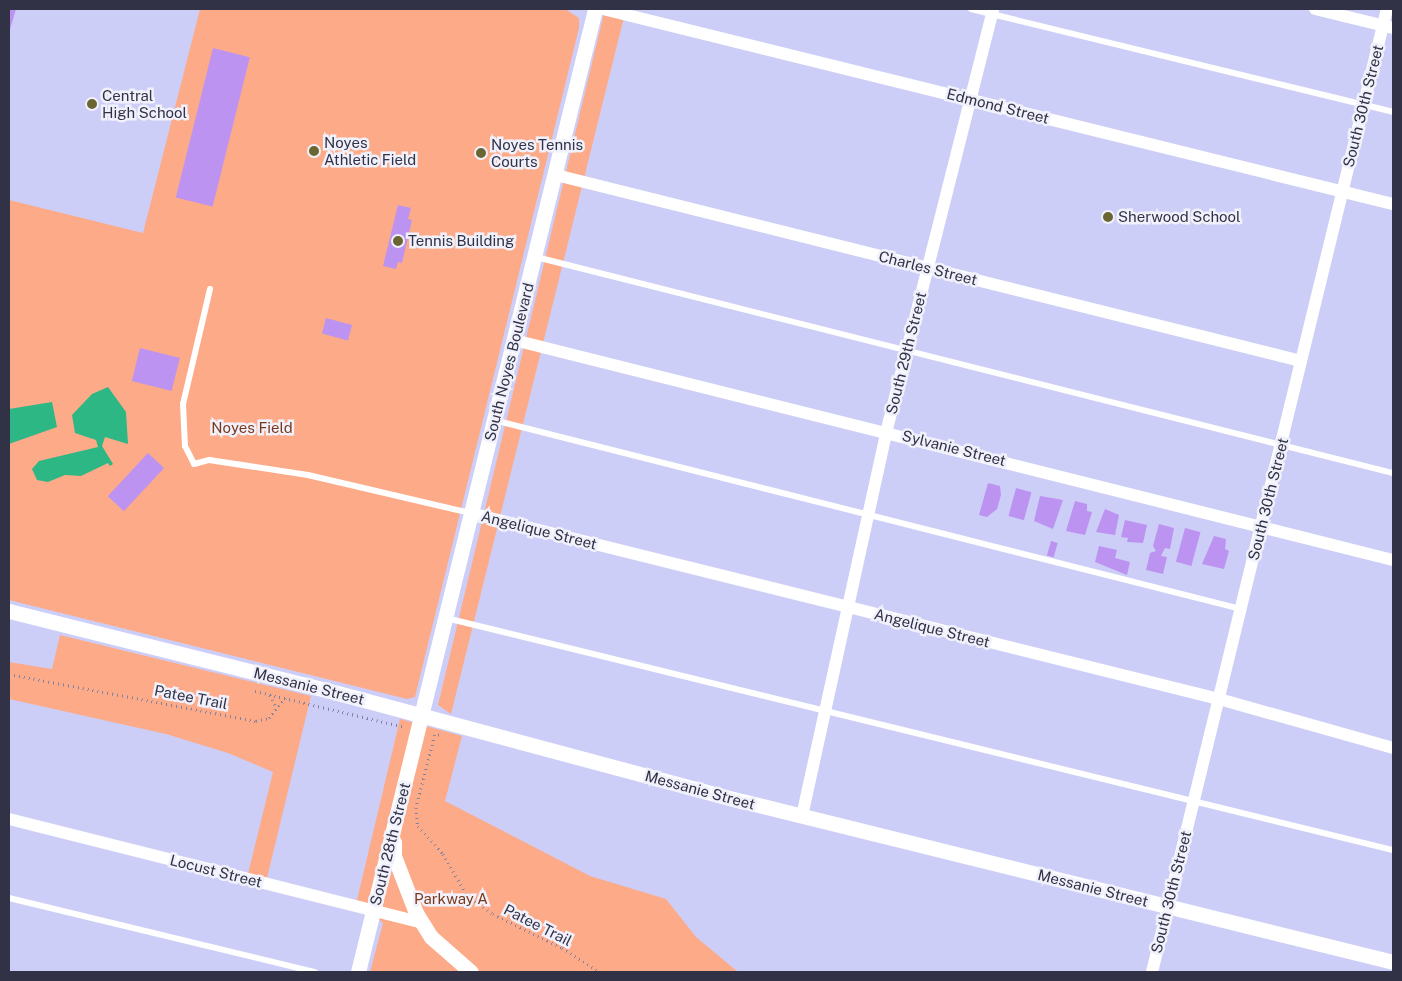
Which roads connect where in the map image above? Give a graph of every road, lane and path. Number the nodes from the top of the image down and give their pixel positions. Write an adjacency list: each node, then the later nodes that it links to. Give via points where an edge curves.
1 (596, 9): 11 (street, South Noyes Boulevard)
2 (603, 9): 8 (street, Edmond Street)
3 (971, 9): 6 (lane)
4 (1315, 9): 7 (street)
5 (1387, 9): 7 (street, South 30th Street)
6 (992, 11): 8 (street, South 29th Street); 9 (lane)
7 (1388, 27): 9 (street, South 30th Street)
8 (970, 99): 12 (street, Edmond Street); 15 (street, South 29th Street)
9 (1363, 105): 10 (lane); 12 (street, South 30th Street)
10 (1393, 112)
11 (556, 175): 14 (street, South Noyes Boulevard); 15 (street, Charles Street)
12 (1343, 191): 13 (street, Edmond Street); 19 (street, South 30th Street)
13 (1393, 204)
14 (536, 257): 17 (street, South Noyes Boulevard); 18 (lane)
15 (928, 268): 18 (street, South 29th Street); 19 (street, Charles Street)
16 (210, 289): 24 (lane, via 183,404 185,446 194,464 209,460 308,474)
17 (514, 340): 20 (street, South Noyes Boulevard); 21 (street, Sylvanie Street)
18 (907, 349): 21 (street, South 29th Street); 22 (lane)
19 (1301, 361): 22 (street, South 30th Street)
20 (494, 420): 24 (street, South Noyes Boulevard); 25 (lane)
21 (887, 432): 25 (street, South 29th Street); 26 (street, Sylvanie Street)
22 (1280, 446): 23 (lane); 26 (street, South 30th Street)
23 (1393, 473)
24 (470, 513): 28 (street, Angelique Street); 31 (street, South Noyes Boulevard)
25 (869, 515): 28 (street, South 29th Street); 29 (lane)
26 (1260, 526): 27 (street, Sylvanie Street); 29 (street, South 30th Street)
27 (1393, 560)
28 (846, 607): 36 (street, Angelique Street); 38 (street, South 29th Street)
29 (1242, 609): 36 (street, South 30th Street)
30 (9, 611): 39 (street, Messanie Street)
31 (445, 617): 38 (lane); 39 (street, South Noyes Boulevard)
32 (9, 674): 37 (path, Patee Trail, via 256,721 269,718)
33 (255, 692): 34 (path)
34 (269, 695): 35 (path); 37 (path)
35 (286, 698): 37 (path, Patee Trail); 41 (path)
36 (1219, 699): 43 (street, Angelique Street); 44 (street, South 30th Street)
37 (276, 707)
38 (824, 709): 44 (lane); 45 (street, South 29th Street)
39 (423, 716): 40 (street, Messanie Street); 41 (street, South 28th Street)
40 (444, 723): 42 (path, Patee Trail, via 441,734); 45 (street, Messanie Street)
41 (419, 731): 42 (path); 47 (street, South 28th Street)
42 (435, 735): 57 (path, Patee Trail, via 416,808 418,826 442,854 467,895 493,914 562,948)
43 (1393, 748)
44 (1194, 800): 48 (lane); 50 (street, South 30th Street)
45 (802, 816): 50 (street, Messanie Street)
46 (9, 819): 51 (street, Locust Street)
47 (394, 828): 51 (street, South 28th Street); 52 (street, via 394,856)
48 (1393, 850)
49 (9, 898): 54 (lane)
50 (1168, 906): 53 (street, Messanie Street); 58 (street, South 30th Street)
51 (373, 911): 52 (street, Locust Street); 55 (street, South 28th Street)
52 (422, 923): 56 (street, via 450,956)
53 (1393, 962)
54 (316, 972)
55 (358, 972)
56 (471, 972)
57 (600, 972)
58 (1152, 972)

